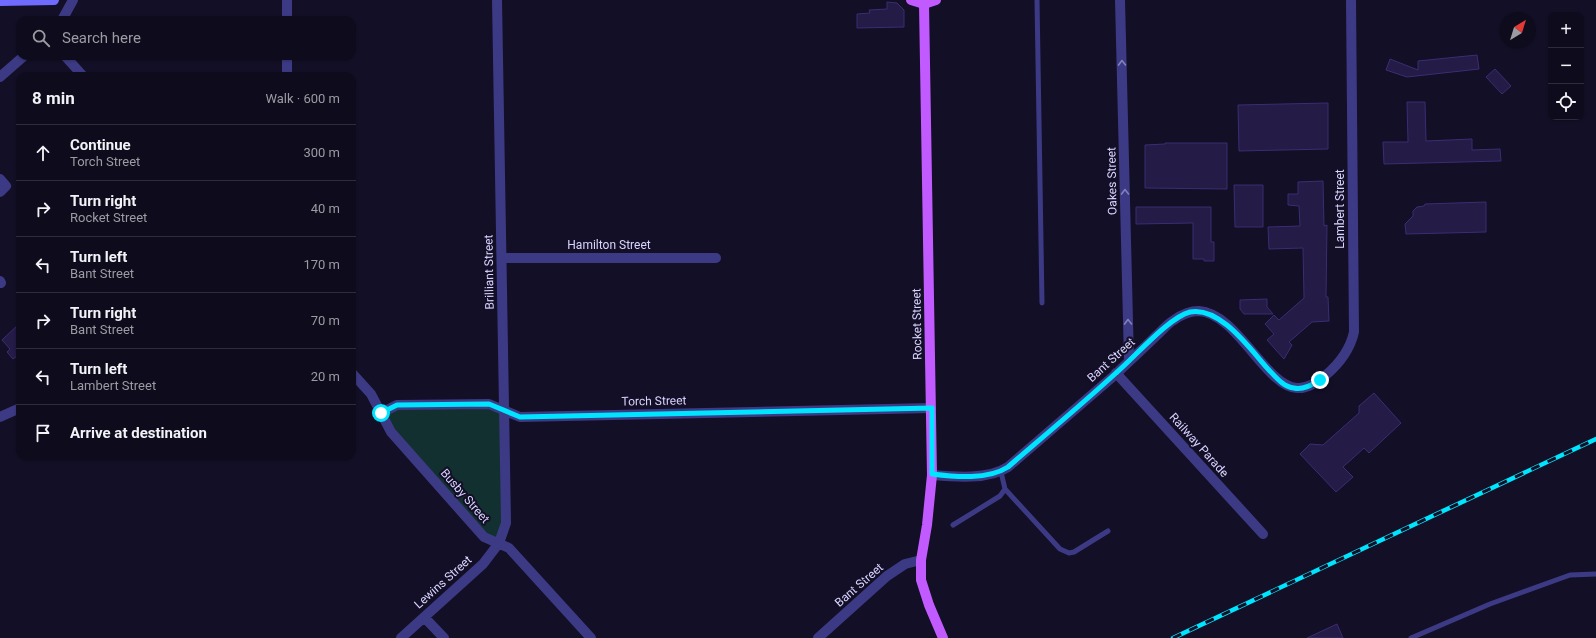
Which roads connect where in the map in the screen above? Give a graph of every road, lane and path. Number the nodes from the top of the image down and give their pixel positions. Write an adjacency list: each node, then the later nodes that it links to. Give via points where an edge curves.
1 (54, 0): 10 (street)
2 (73, 0): 12 (street)
3 (287, 0): 13 (street)
4 (497, 0): 22 (street, Brilliant Street)
5 (912, 0): 11 (main road)
6 (936, 0): 11 (main road)
7 (1037, 0): 24 (lane)
8 (1120, 0): 25 (street, Oakes Street, one-way to 8)
9 (1351, 0): 28 (street, Lambert Street, via 1354,332 1349,349 1328,373 1310,386)
10 (0, 1)
11 (924, 4): 29 (main road, Rocket Street)
12 (64, 16)
13 (287, 16)
14 (19, 60): 19 (street)
15 (69, 60): 17 (street)
16 (287, 60): 18 (street)
17 (80, 72)
18 (288, 72)
19 (0, 76)
20 (0, 179): 21 (street, via 6,186)
21 (0, 192)
22 (502, 258): 23 (street, Hamilton Street); 31 (street, Brilliant Street)
23 (716, 258)
24 (1042, 303)
25 (1129, 361): 26 (street, Bant Street); 28 (street, Bant Street, via 1173,320 1199,311 1209,313 1222,321 1275,376 1289,387)
26 (1116, 373): 34 (street, Bant Street); 39 (street, Railway Parade)
27 (356, 377): 32 (street, Busby Street, via 371,394)
28 (1295, 388)
29 (932, 408): 31 (street, Torch Street, via 520,417); 35 (main road, Rocket Street)
30 (16, 410): 33 (street)
31 (504, 411): 32 (street, Torch Street, via 489,404 397,405); 40 (street, Brilliant Street, via 507,512)
32 (381, 413): 40 (street, Busby Street, via 391,432 484,537)
33 (0, 417)
34 (1001, 472): 35 (street, via 968,477); 36 (lane)
35 (932, 474): 41 (main road, Rocket Street)
36 (1005, 490): 37 (lane, via 1000,496); 38 (lane, via 1064,551 1074,552)
37 (953, 525)
38 (1108, 531)
39 (1263, 534)
40 (500, 543): 43 (street, Lewins Street, via 483,564); 46 (street, Busby Street, via 509,548)
41 (921, 560): 47 (street, Bant Street, via 905,564 887,576); 48 (main road, Rocket Street, via 921,580)
42 (1596, 574): 49 (lane, via 1570,575 1490,604)
43 (424, 617): 44 (street, Lewins Street); 45 (street)
44 (401, 638)
45 (444, 638)
46 (591, 638)
47 (818, 638)
48 (943, 638)
49 (1411, 638)

